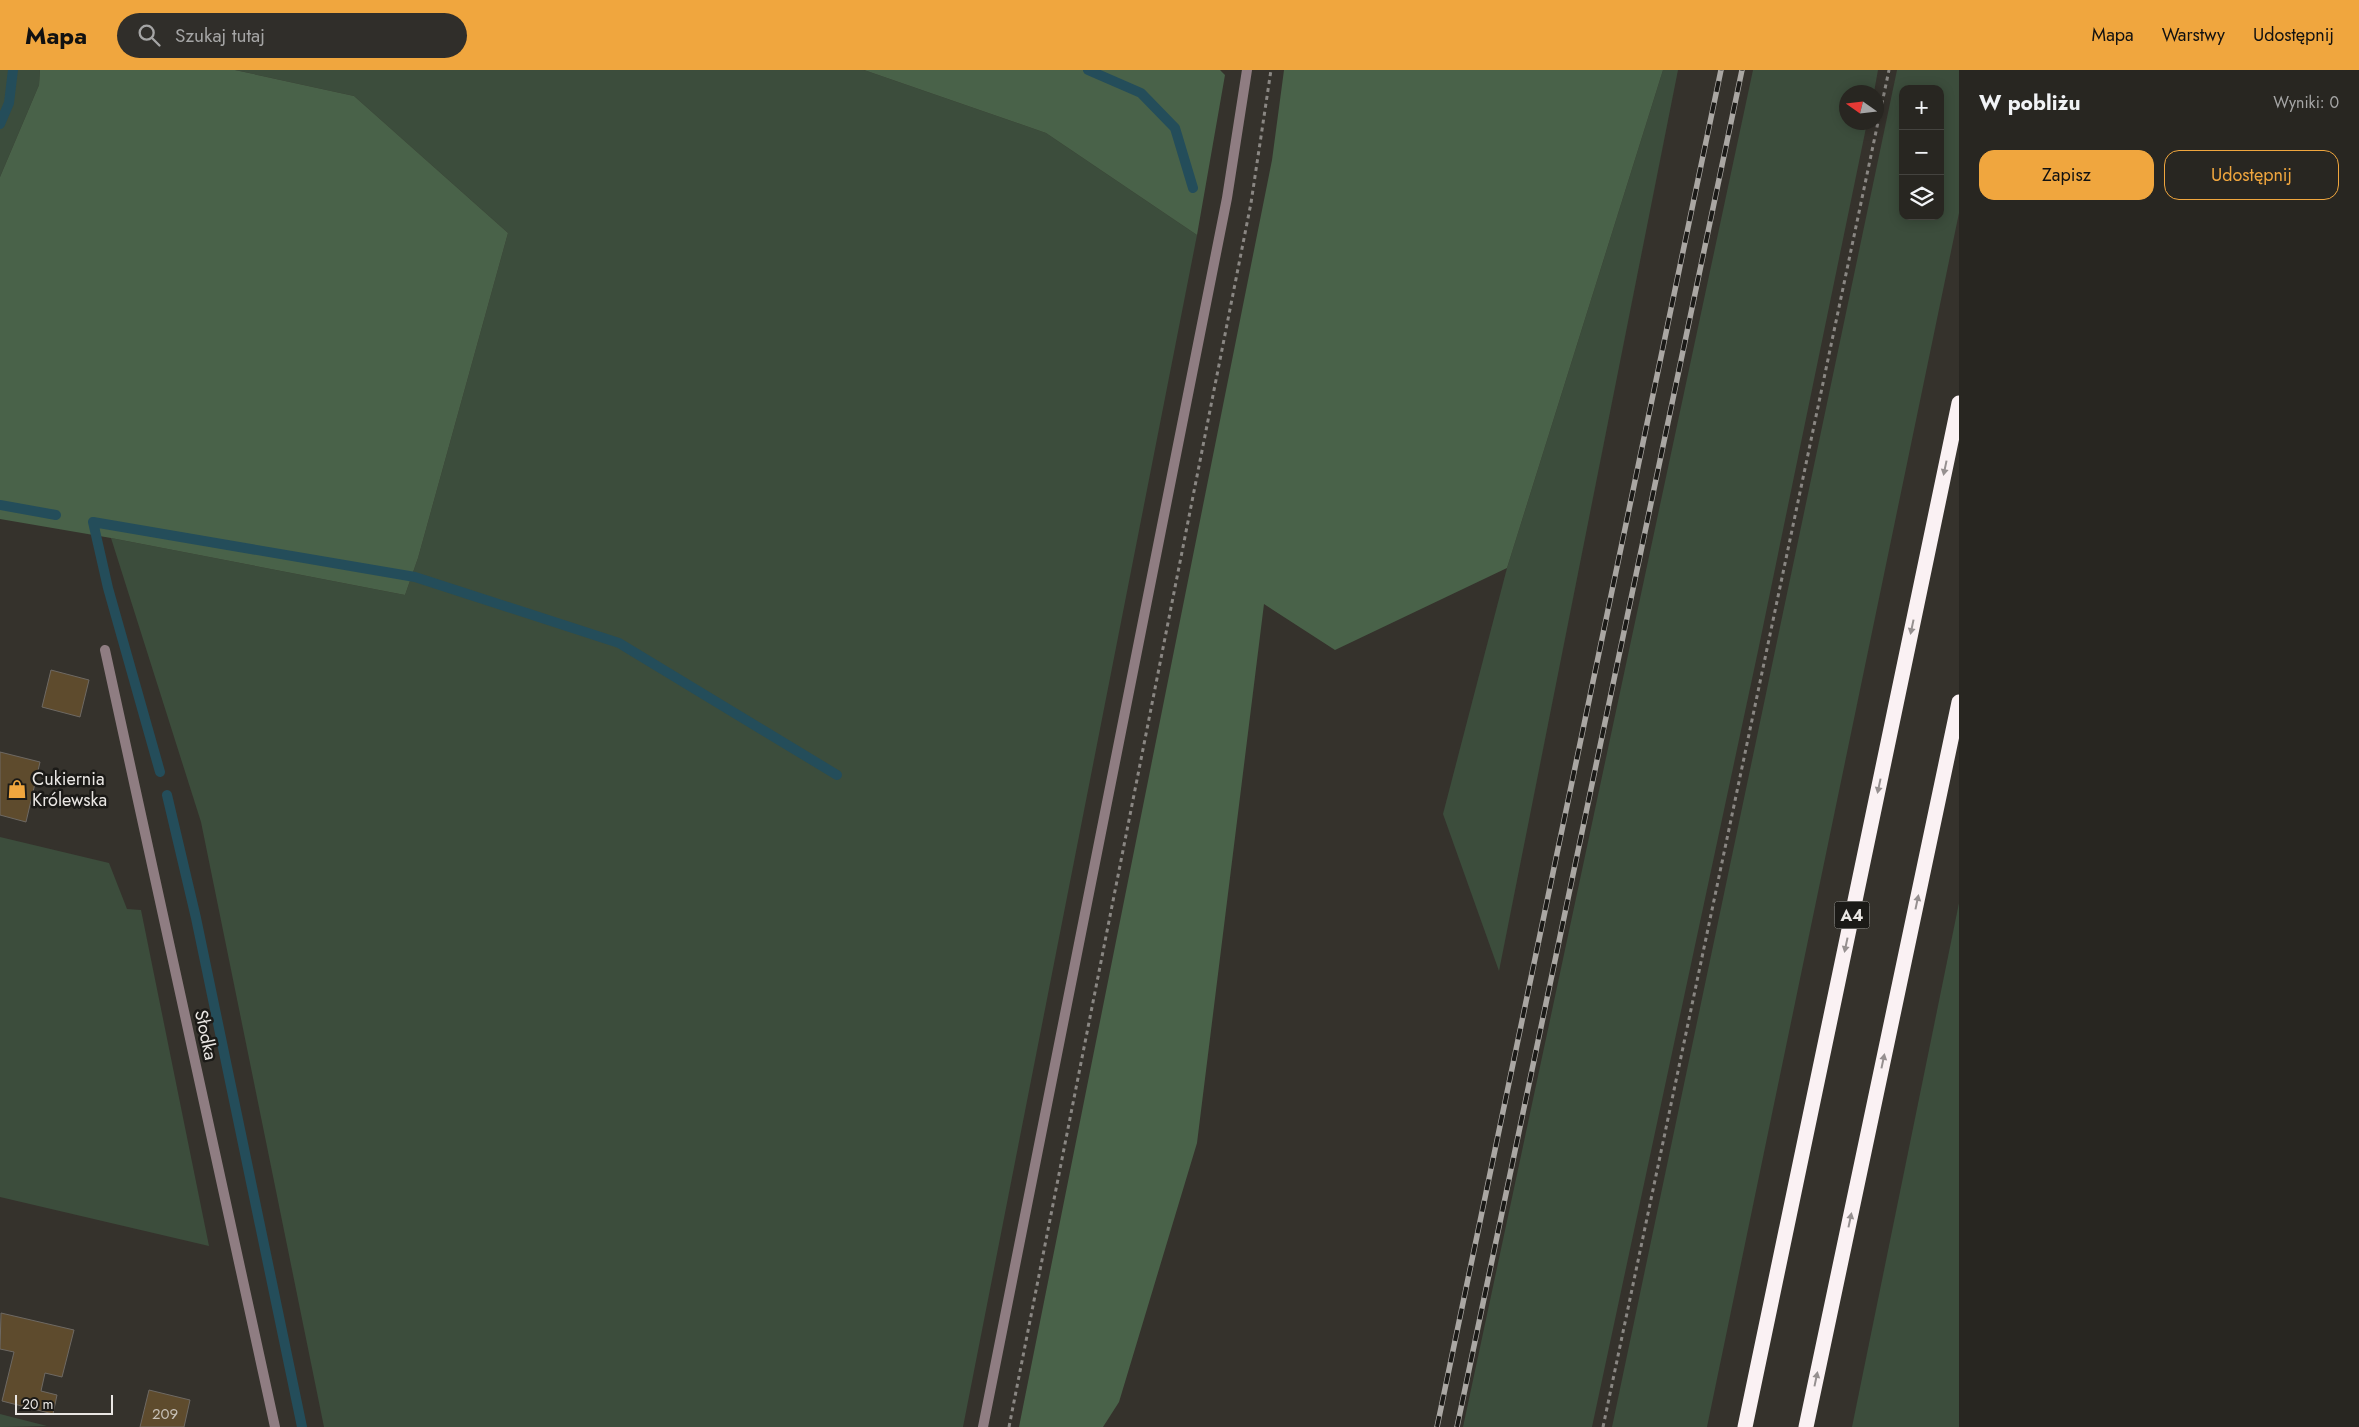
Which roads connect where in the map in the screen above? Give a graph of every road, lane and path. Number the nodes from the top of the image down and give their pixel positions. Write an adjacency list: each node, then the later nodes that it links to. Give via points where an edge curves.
1 (1247, 70): 8 (street, via 1227,198)
2 (1272, 70): 9 (path, via 1251,204)
3 (1889, 70): 10 (path)
4 (1959, 403): 11 (highway, A4, one-way to 11)
5 (105, 650): 7 (street, Słodka)
6 (1959, 702): 12 (highway, one-way to 6)
7 (275, 1427)
8 (983, 1427)
9 (1009, 1427)
10 (1603, 1427)
11 (1745, 1427)
12 (1806, 1427)

